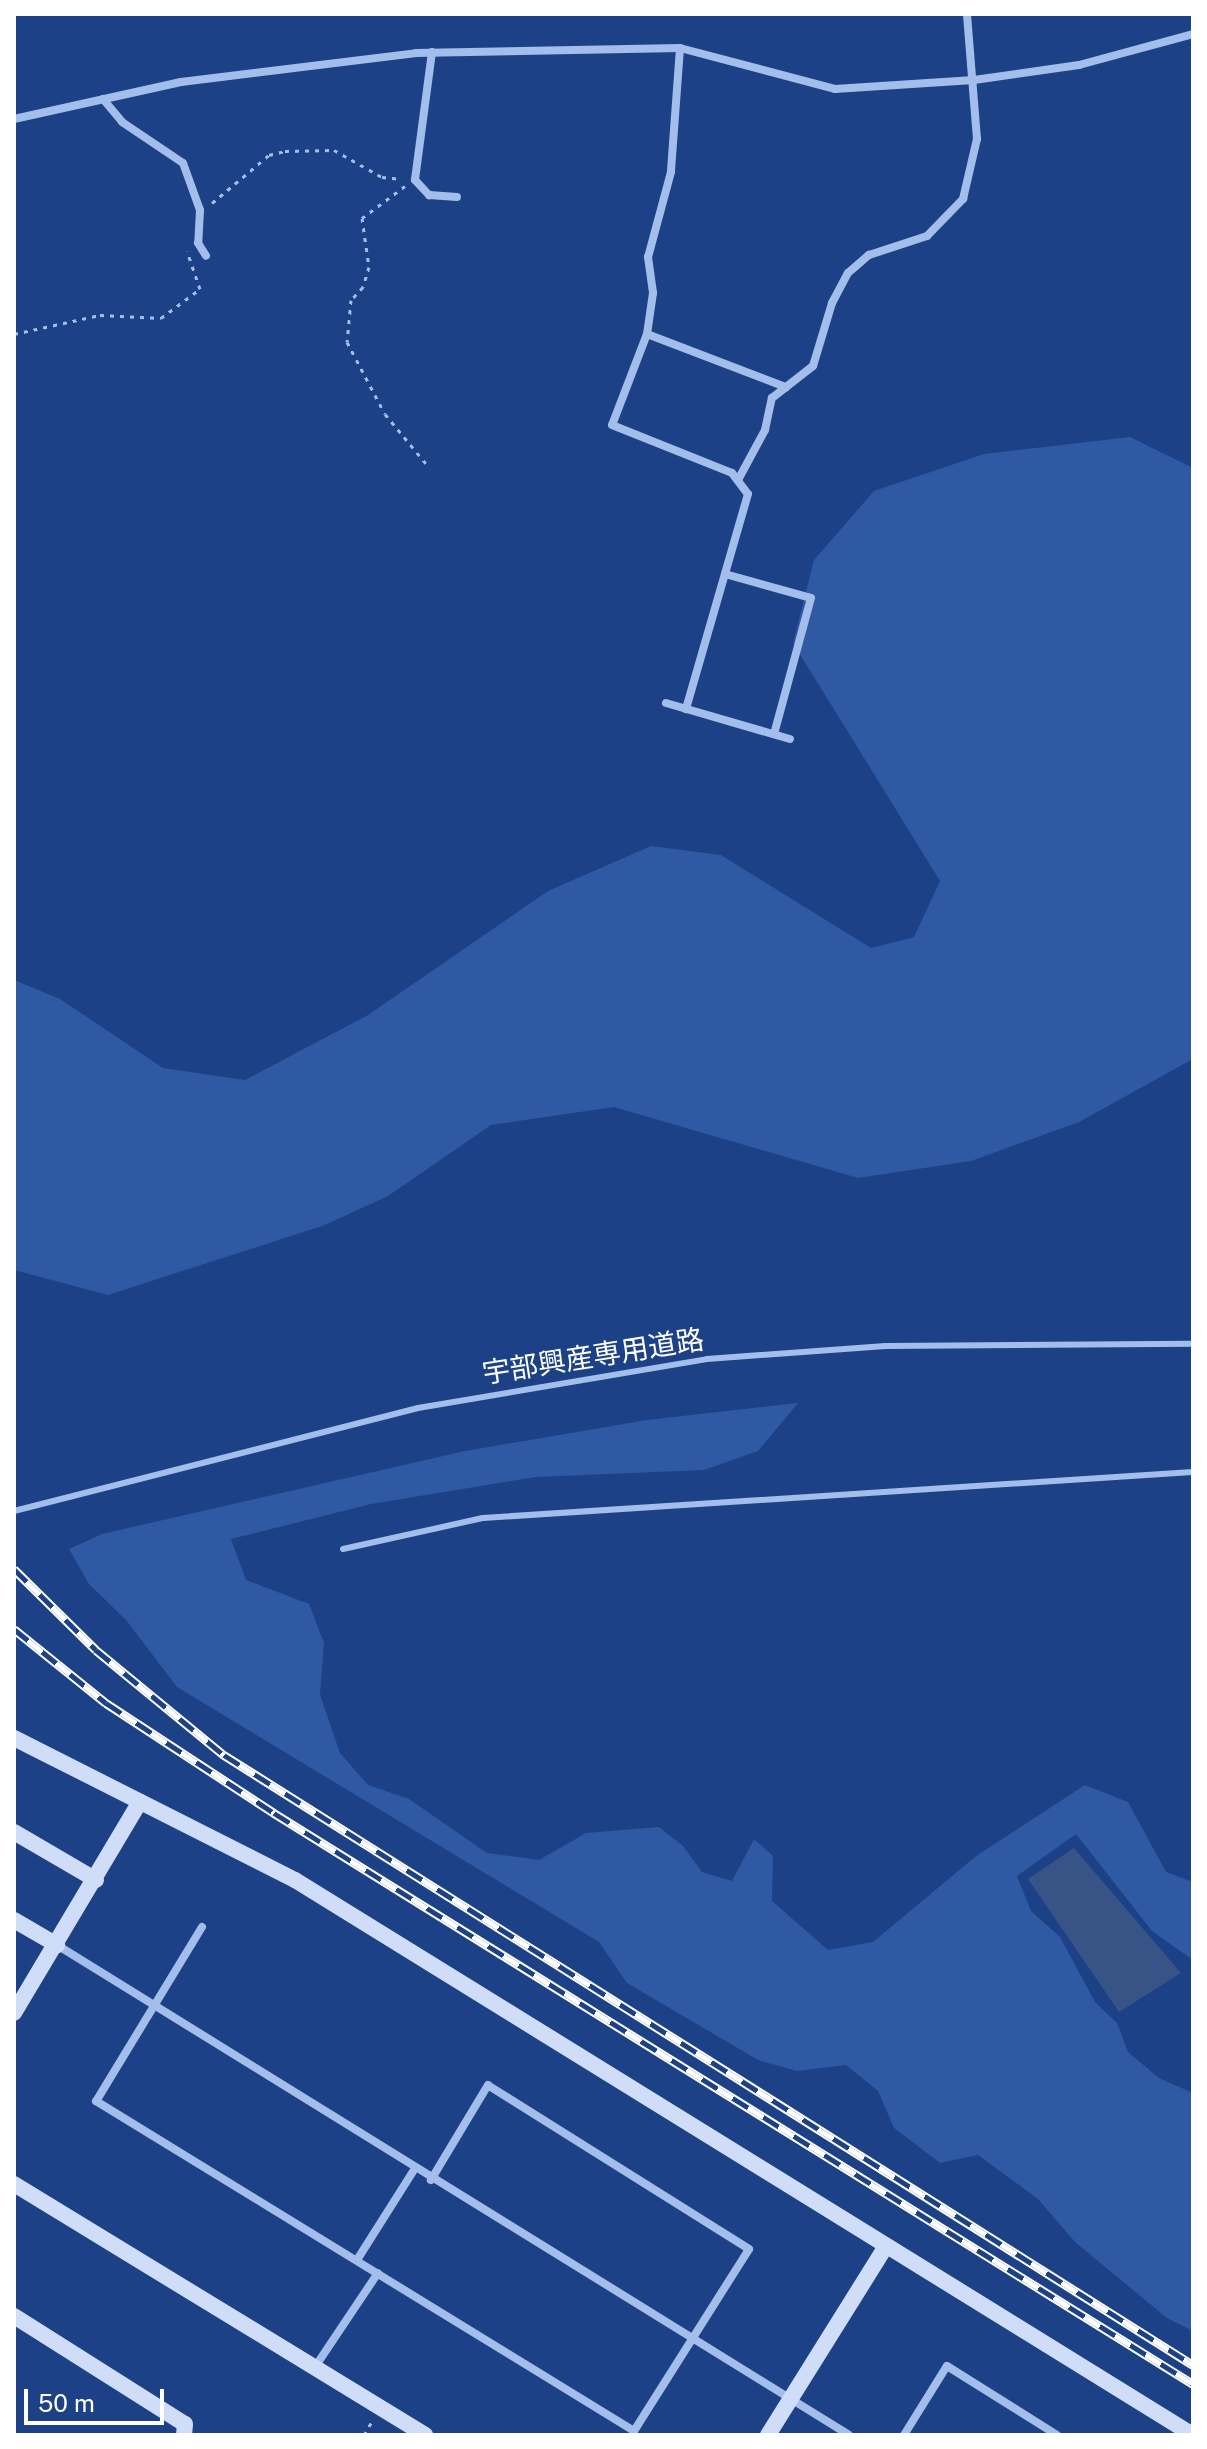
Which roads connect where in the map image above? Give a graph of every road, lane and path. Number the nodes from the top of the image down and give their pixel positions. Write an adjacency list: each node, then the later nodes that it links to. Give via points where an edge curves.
1 (967, 14): 5 (street)
2 (1193, 34): 5 (street, via 1079,65)
3 (680, 48): 4 (street); 5 (street, via 792,82 835,89); 11 (street, via 671,172 648,257 653,293)
4 (432, 52): 6 (street, via 181,82); 8 (street)
5 (974, 80): 12 (street, via 977,155 963,199 927,236 857,262 832,303 813,366)
6 (103, 99): 7 (street); 10 (street, via 122,122 183,163 200,210 198,243)
7 (14, 119)
8 (415, 180): 9 (street, via 429,195); 13 (path, via 362,218 369,267 363,287 351,300 347,342 385,414)
9 (457, 197)
10 (206, 256)
11 (647, 334): 12 (street); 14 (street, via 612,425 732,473)
12 (786, 387): 14 (street, via 772,398 765,430)
13 (428, 466)
14 (738, 480): 15 (street, via 748,494)
15 (725, 574): 17 (street); 18 (street, via 811,598)
16 (666, 703): 17 (street)
17 (686, 709): 18 (street)
18 (774, 734): 19 (street)
19 (790, 739)
20 (1193, 1344): 22 (lane, 宇部興産専用道路, via 886,1346 707,1359 418,1408)
21 (1193, 1472): 23 (lane, via 483,1518)
22 (14, 1511)
23 (343, 1549)
24 (14, 1738): 25 (street)
25 (140, 1802): 27 (street); 36 (street, via 295,1880 396,1939)
26 (14, 1832): 27 (street)
27 (96, 1880): 30 (street)
28 (14, 1920): 30 (street)
29 (202, 1927): 31 (street)
30 (57, 1945): 31 (street); 32 (street)
31 (151, 2006): 33 (street); 37 (street, via 96,2101)
32 (14, 2013)
33 (414, 2170): 34 (street); 37 (street)
34 (431, 2180): 40 (street); 40 (street, via 488,2085 749,2249)
35 (14, 2184): 41 (street)
36 (885, 2248): 42 (street); 49 (street)
37 (357, 2260): 38 (street)
38 (378, 2273): 40 (street, via 634,2431); 41 (street)
39 (14, 2316): 43 (street, via 185,2424)
40 (693, 2341): 42 (street)
41 (315, 2367): 44 (street)
42 (790, 2401): 45 (street); 46 (street)
43 (184, 2435)
44 (425, 2435)
45 (768, 2435)
46 (849, 2435)
47 (904, 2435): 48 (street, via 947,2366)
48 (1057, 2435)
49 (1193, 2435)

